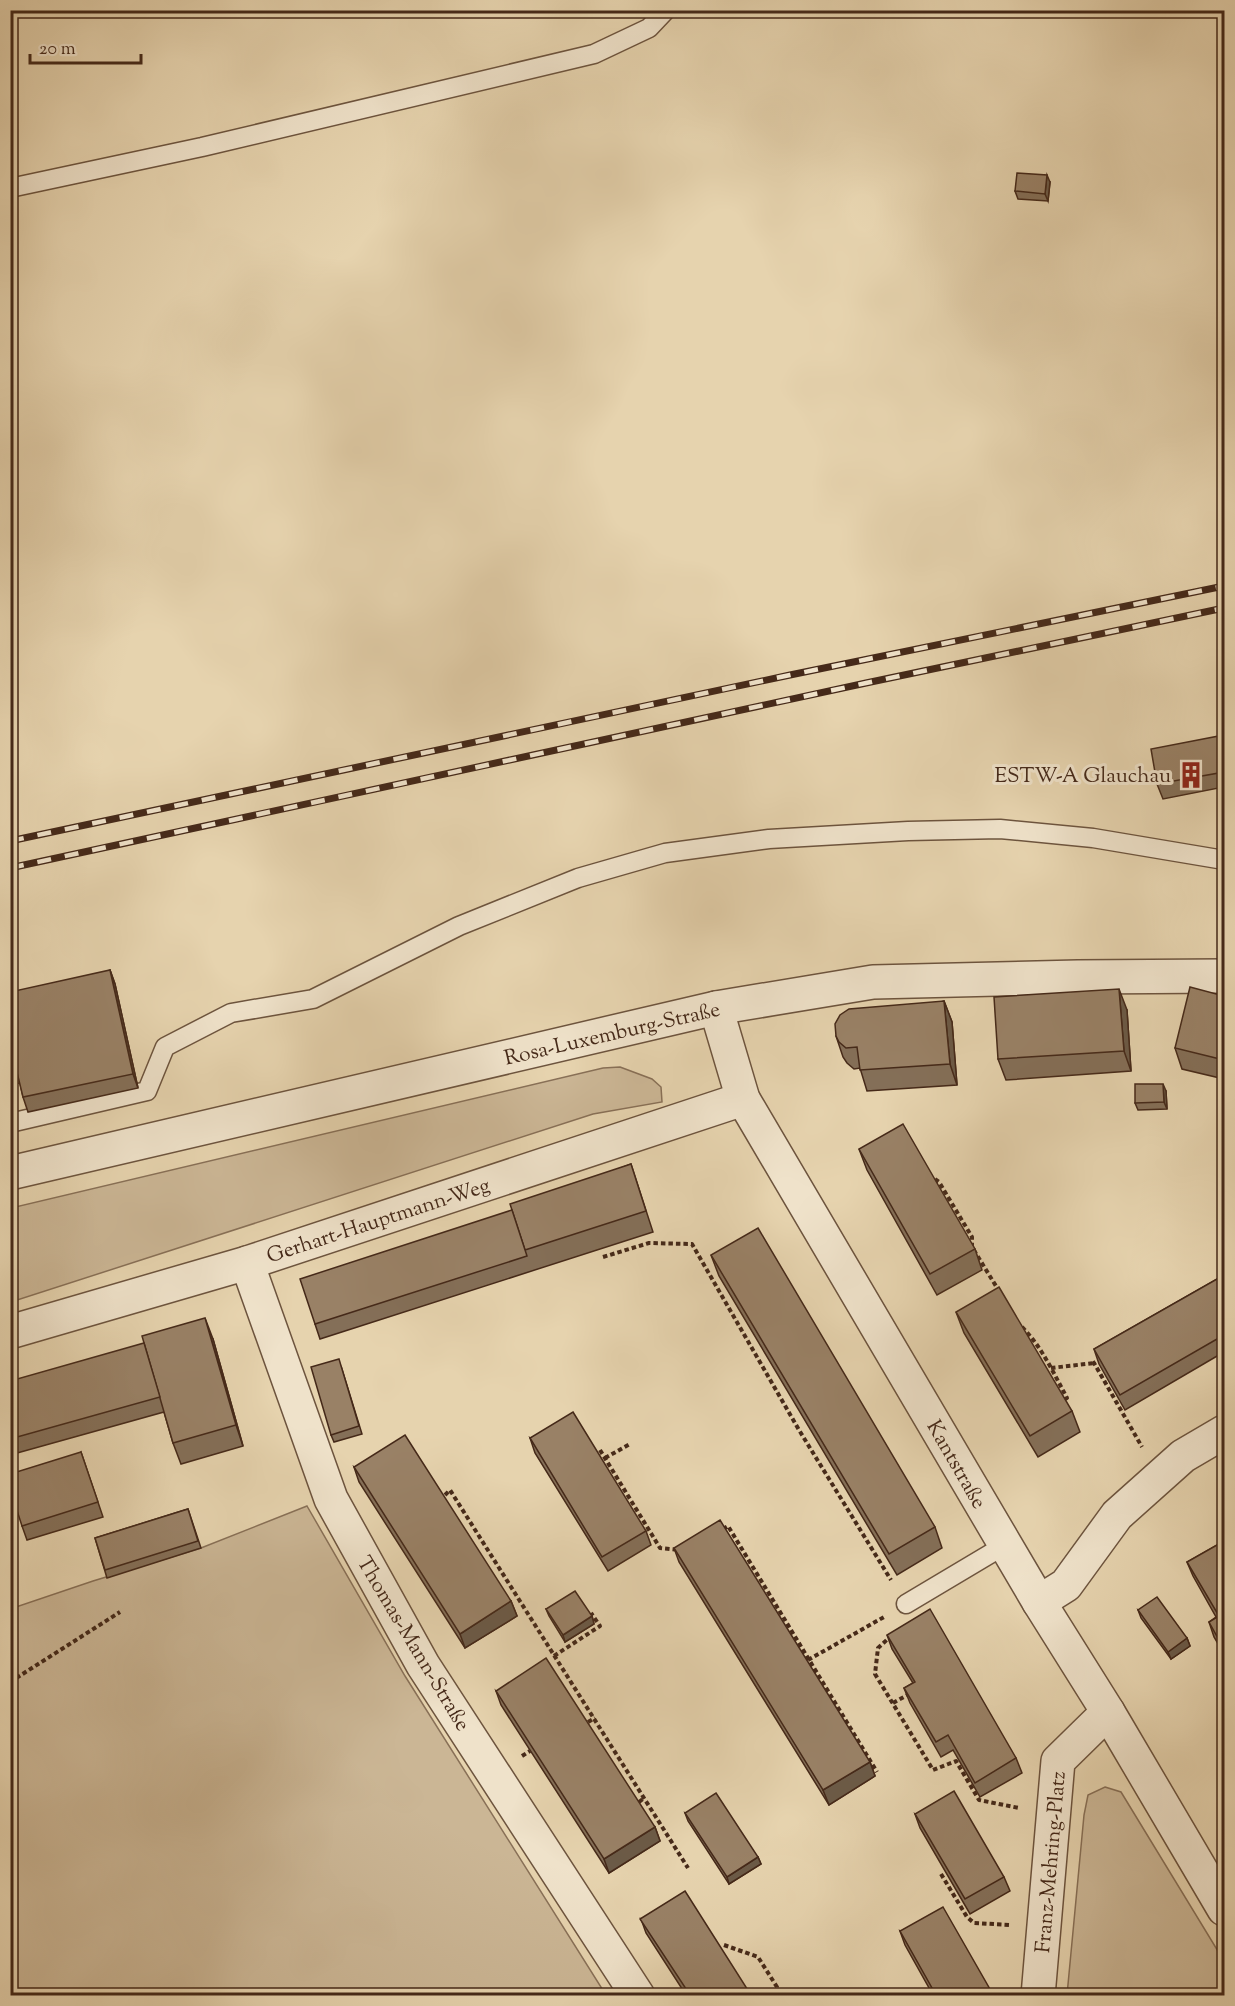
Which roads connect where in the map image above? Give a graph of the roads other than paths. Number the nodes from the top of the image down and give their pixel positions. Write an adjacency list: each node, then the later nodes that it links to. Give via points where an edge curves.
1 (666, 10): 2 (lane, via 649,28 594,54)
2 (10, 188)
3 (1224, 860): 7 (lane, via 1093,838 1000,829 769,839 665,853 578,878 459,926 313,999 231,1013 165,1047 147,1091)
4 (1224, 976): 5 (street, Rosa-Luxemburg-Straße, via 873,982)
5 (716, 1008): 6 (street, Kantstraße); 8 (street, Rosa-Luxemburg-Straße)
6 (743, 1099): 9 (street, Gerhart-Hauptmann-Weg); 12 (street, Kantstraße)
7 (10, 1123)
8 (10, 1173)
9 (247, 1263): 10 (street, Gerhart-Hauptmann-Weg); 17 (street, Thomas-Mann-Straße, via 331,1499 423,1665)
10 (10, 1332)
11 (1224, 1432): 13 (street, via 1183,1456 1117,1515 1066,1585)
12 (1005, 1545): 13 (street, Kantstraße); 14 (lane)
13 (1038, 1602): 15 (street, Kantstraße)
14 (906, 1604)
15 (1108, 1712): 16 (street, Kantstraße); 18 (street, Franz-Mehring-Platz, via 1058,1761)
16 (1224, 1909)
17 (638, 1995)
18 (1038, 1995)

